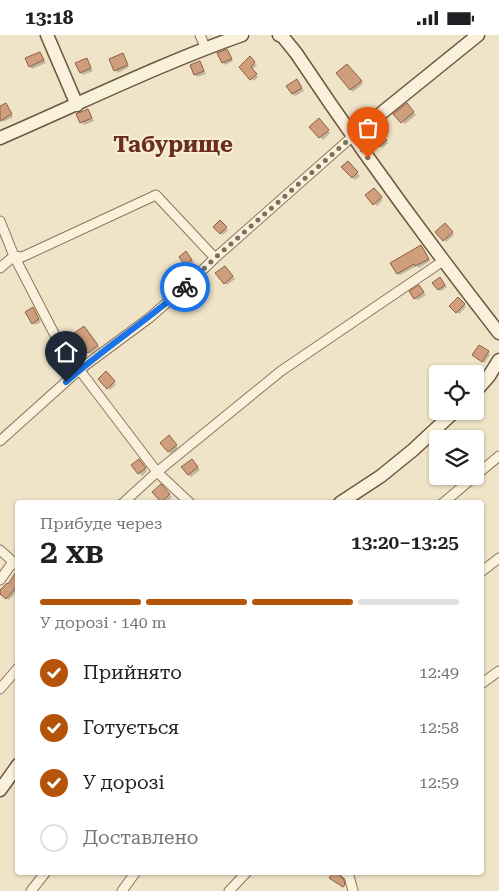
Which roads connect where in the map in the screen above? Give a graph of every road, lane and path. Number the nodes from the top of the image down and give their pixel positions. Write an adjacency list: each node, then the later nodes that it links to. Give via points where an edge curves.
1 (47, 35): 7 (main road)
2 (200, 35): 6 (street)
3 (242, 35): 6 (main road)
4 (478, 35): 8 (main road)
5 (282, 36): 8 (main road)
6 (206, 49): 7 (main road)
7 (77, 105): 9 (main road)
8 (353, 136): 12 (street); 13 (main road)
9 (0, 138)
10 (0, 221): 11 (street)
11 (14, 256): 12 (street, via 22,257 156,195); 14 (street); 17 (street, via 59,343)
12 (215, 258): 17 (street, via 148,319)
13 (444, 261): 15 (main road); 22 (street, via 281,371)
14 (0, 268)
15 (499, 333)
16 (499, 360): 18 (main road)
17 (79, 370): 20 (street); 22 (street)
18 (484, 382)
19 (446, 420): 25 (main road, via 414,450)
20 (0, 441)
21 (499, 456): 26 (street)
22 (157, 472): 23 (street); 24 (street)
23 (126, 500)
24 (187, 500)
25 (344, 500)
26 (447, 500)
27 (0, 550): 29 (street)
28 (499, 558): 30 (street)
29 (15, 564): 31 (street)
30 (484, 570)
31 (0, 580)
32 (499, 671): 34 (street)
33 (15, 672): 35 (street)
34 (484, 682)
35 (0, 689)
36 (15, 769): 37 (main road)
37 (0, 790)
38 (43, 875): 42 (street)
39 (134, 875): 43 (street)
40 (244, 875): 44 (street)
41 (348, 875): 45 (street)
42 (31, 891)
43 (122, 891)
44 (229, 891)
45 (354, 891)

